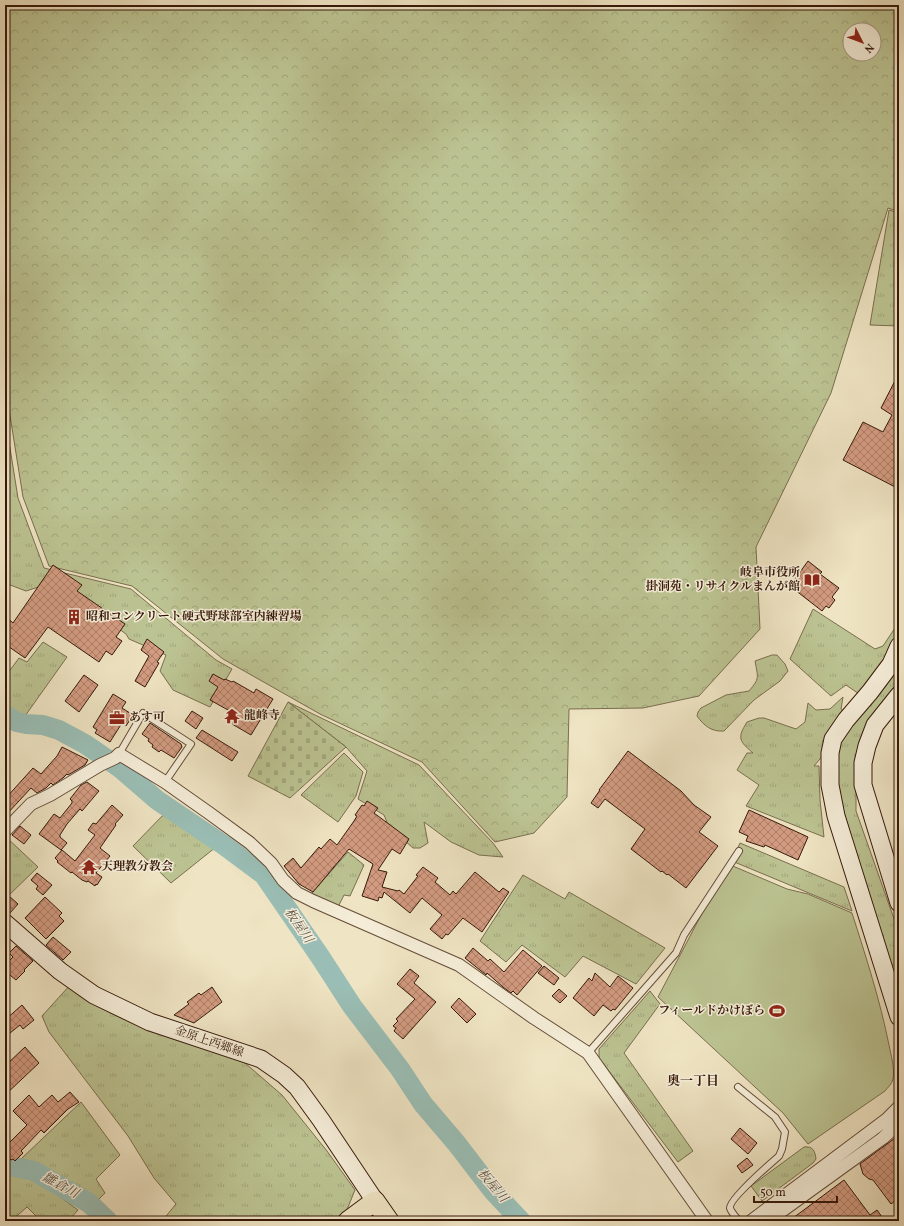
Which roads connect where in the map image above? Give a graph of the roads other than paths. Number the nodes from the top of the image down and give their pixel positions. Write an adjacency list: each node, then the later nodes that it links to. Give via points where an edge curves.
1 (899, 646): 9 (street, via 891,664 833,739 830,753 830,785 836,816)
2 (899, 695): 7 (street, via 874,725 863,762 863,785)
3 (117, 756): 4 (street); 4 (lane, via 143,713 191,744); 5 (street, via 31,804)
4 (165, 782): 10 (street, via 250,843 297,893 459,965)
5 (5, 831)
6 (739, 851): 10 (lane, via 684,935 676,953)
7 (899, 903)
8 (5, 922): 15 (street, 金原上西郷線, via 60,971 94,995 150,1022 261,1059 284,1075 297,1087 321,1120)
9 (899, 1017)
10 (588, 1053): 18 (street)
11 (738, 1086): 19 (lane, via 775,1117 785,1132 779,1156 730,1204)
12 (899, 1107): 13 (street)
13 (893, 1118): 20 (street)
14 (899, 1123): 21 (street, via 883,1138)
15 (375, 1201): 16 (main road); 17 (main road)
16 (348, 1221)
17 (389, 1221)
18 (707, 1221)
19 (739, 1221)
20 (751, 1221)
21 (768, 1221)

